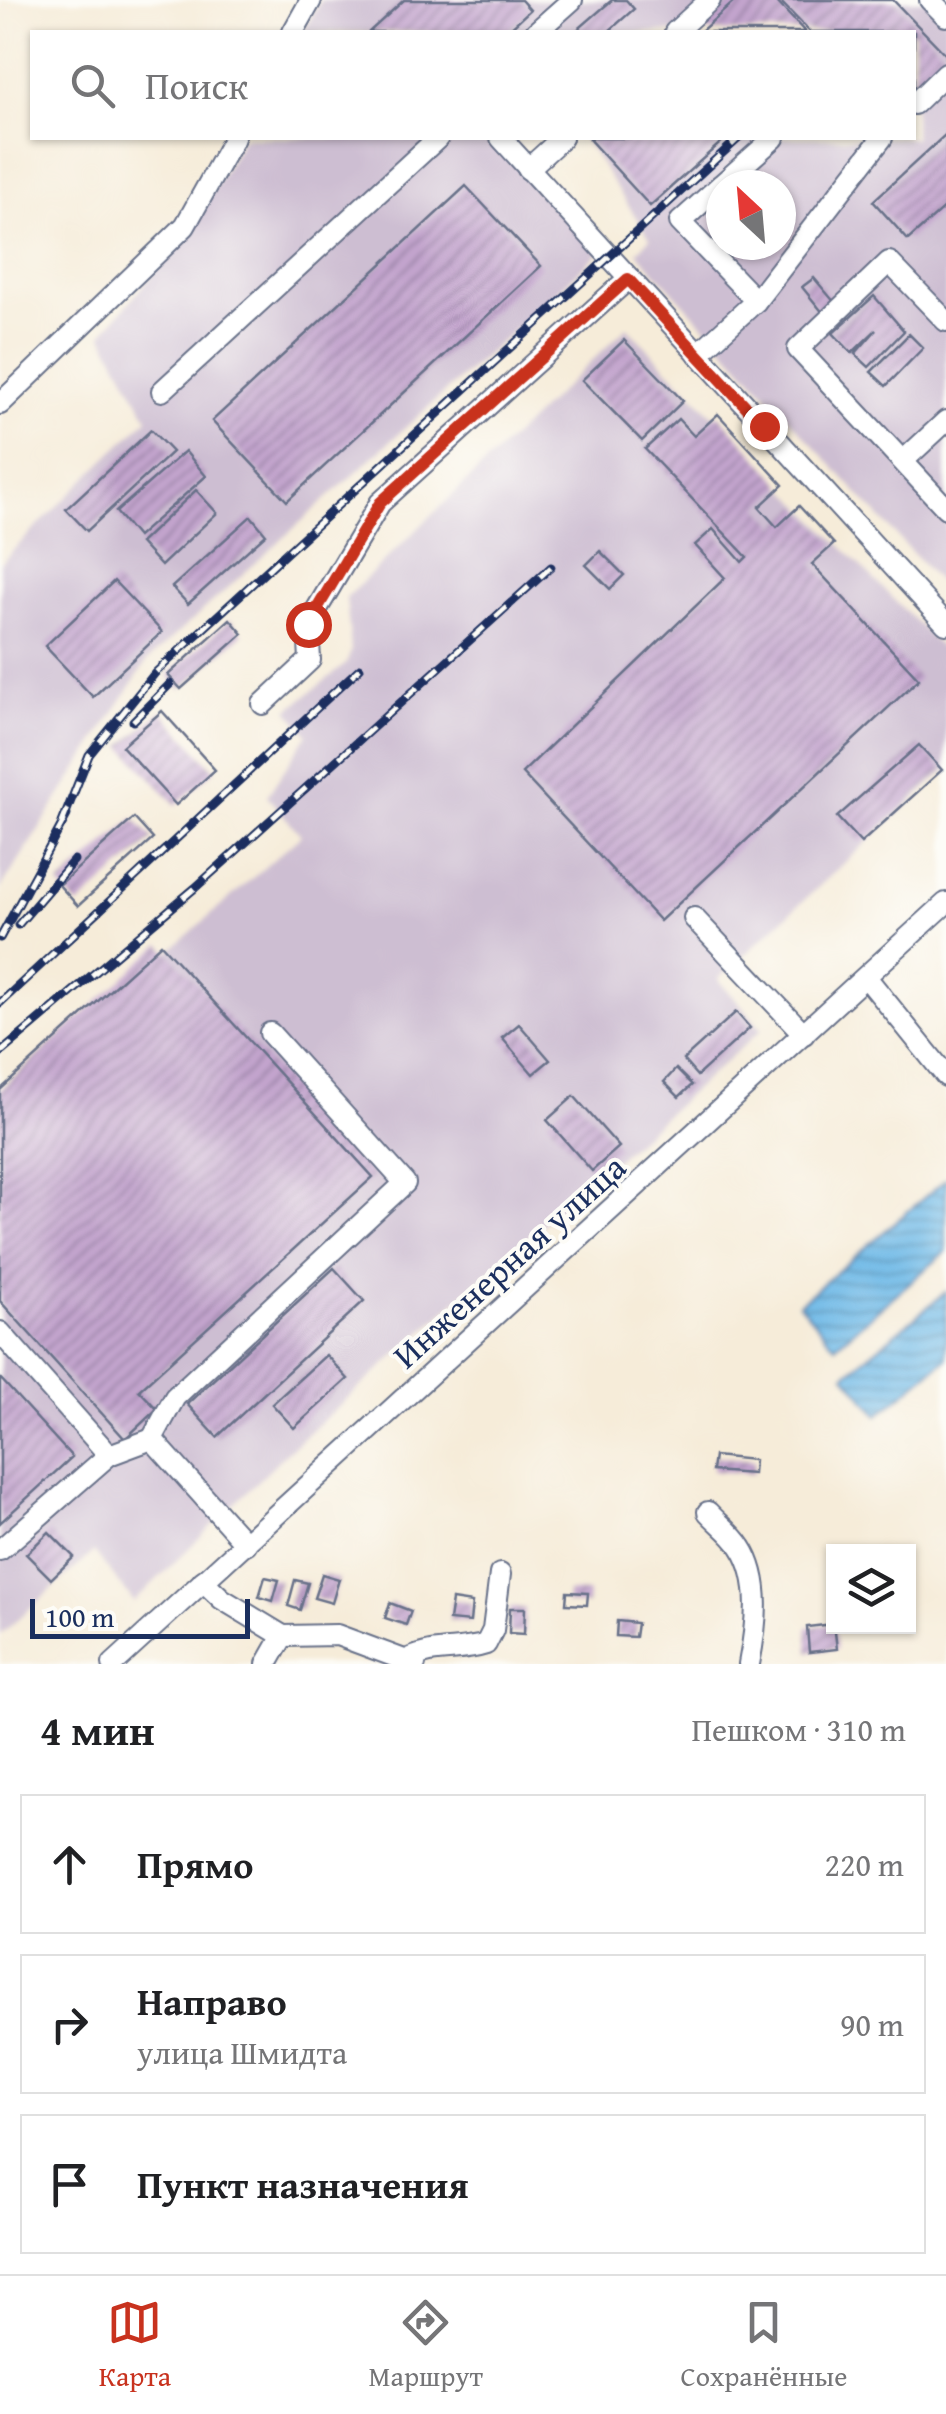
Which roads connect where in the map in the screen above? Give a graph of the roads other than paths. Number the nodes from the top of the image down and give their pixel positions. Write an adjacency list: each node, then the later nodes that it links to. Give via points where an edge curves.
1 (311, 0): 6 (street)
2 (710, 0): 8 (street)
3 (930, 0): 5 (street)
4 (562, 3): 7 (street)
5 (946, 16)
6 (293, 30)
7 (538, 30)
8 (676, 30)
9 (946, 72): 10 (street)
10 (916, 102)
11 (233, 140): 27 (street, via 185,226)
12 (436, 140): 26 (street)
13 (502, 140): 17 (street)
14 (560, 140): 17 (street)
15 (772, 140): 18 (street)
16 (880, 140): 23 (street)
17 (528, 169): 22 (street)
18 (738, 170)
19 (706, 199): 20 (street, via 680,222)
20 (706, 249)
21 (717, 260): 23 (street)
22 (628, 279): 25 (street); 32 (street, via 380,503 308,624 310,660)
23 (756, 301): 25 (street)
24 (946, 321): 29 (street, via 889,262 798,349)
25 (698, 354): 31 (street)
26 (162, 391)
27 (0, 404)
28 (946, 421): 29 (street)
29 (902, 461): 30 (street)
30 (946, 508)
31 (946, 624)
32 (263, 704)
33 (946, 903): 35 (street, Инженерная улица)
34 (694, 918): 37 (street)
35 (866, 977): 37 (street, Инженерная улица); 38 (street)
36 (270, 1033): 40 (street, via 405,1184 175,1398)
37 (804, 1034): 43 (street, Инженерная улица)
38 (946, 1076)
39 (0, 1332): 41 (street)
40 (152, 1439): 41 (street); 43 (street)
41 (109, 1455): 44 (street)
42 (708, 1512): 51 (street, via 742,1547 752,1578 757,1625)
43 (246, 1544): 46 (street, Инженерная улица)
44 (0, 1550)
45 (500, 1574): 48 (street, via 486,1644 430,1648)
46 (203, 1581): 47 (street); 49 (street, Инженерная улица)
47 (283, 1636): 48 (street, via 336,1635); 50 (street)
48 (412, 1662)
49 (113, 1664)
50 (267, 1664)
51 (749, 1664)

